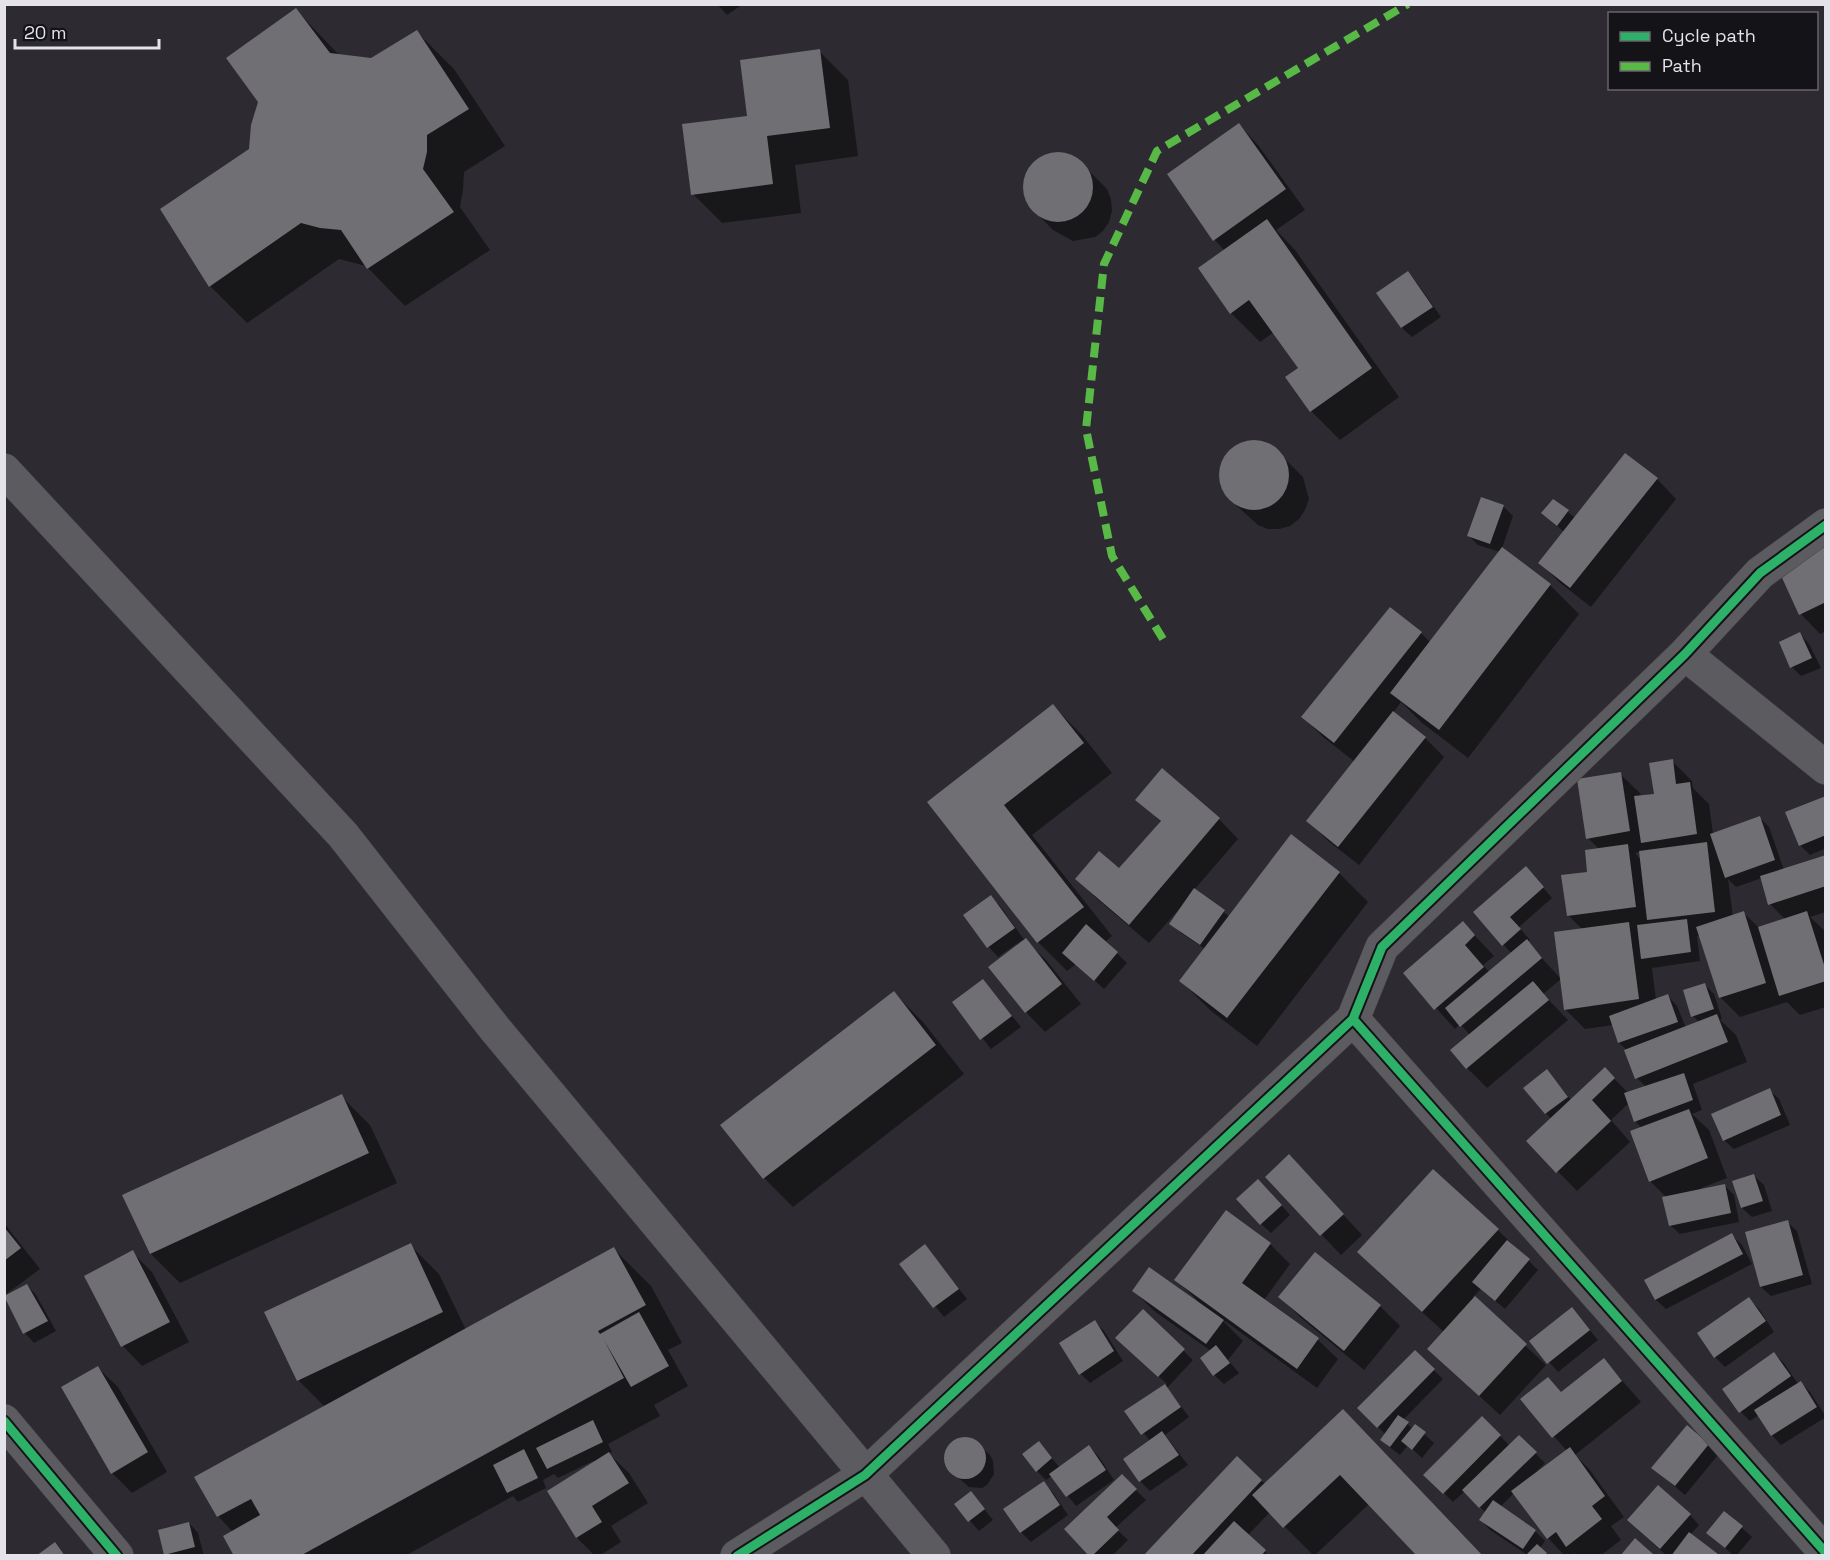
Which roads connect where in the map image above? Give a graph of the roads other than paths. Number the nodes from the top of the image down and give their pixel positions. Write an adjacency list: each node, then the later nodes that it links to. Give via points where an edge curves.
1 (4, 470): 7 (street, via 343,835 495,1029)
2 (1826, 525): 3 (street, via 1760,573)
3 (1685, 654): 4 (street); 5 (street, via 1382,946)
4 (1826, 768)
5 (1353, 1019): 7 (street); 8 (street)
6 (4, 1421): 9 (street)
7 (865, 1475): 10 (street); 11 (street)
8 (1826, 1553)
9 (117, 1556)
10 (737, 1556)
11 (934, 1556)

